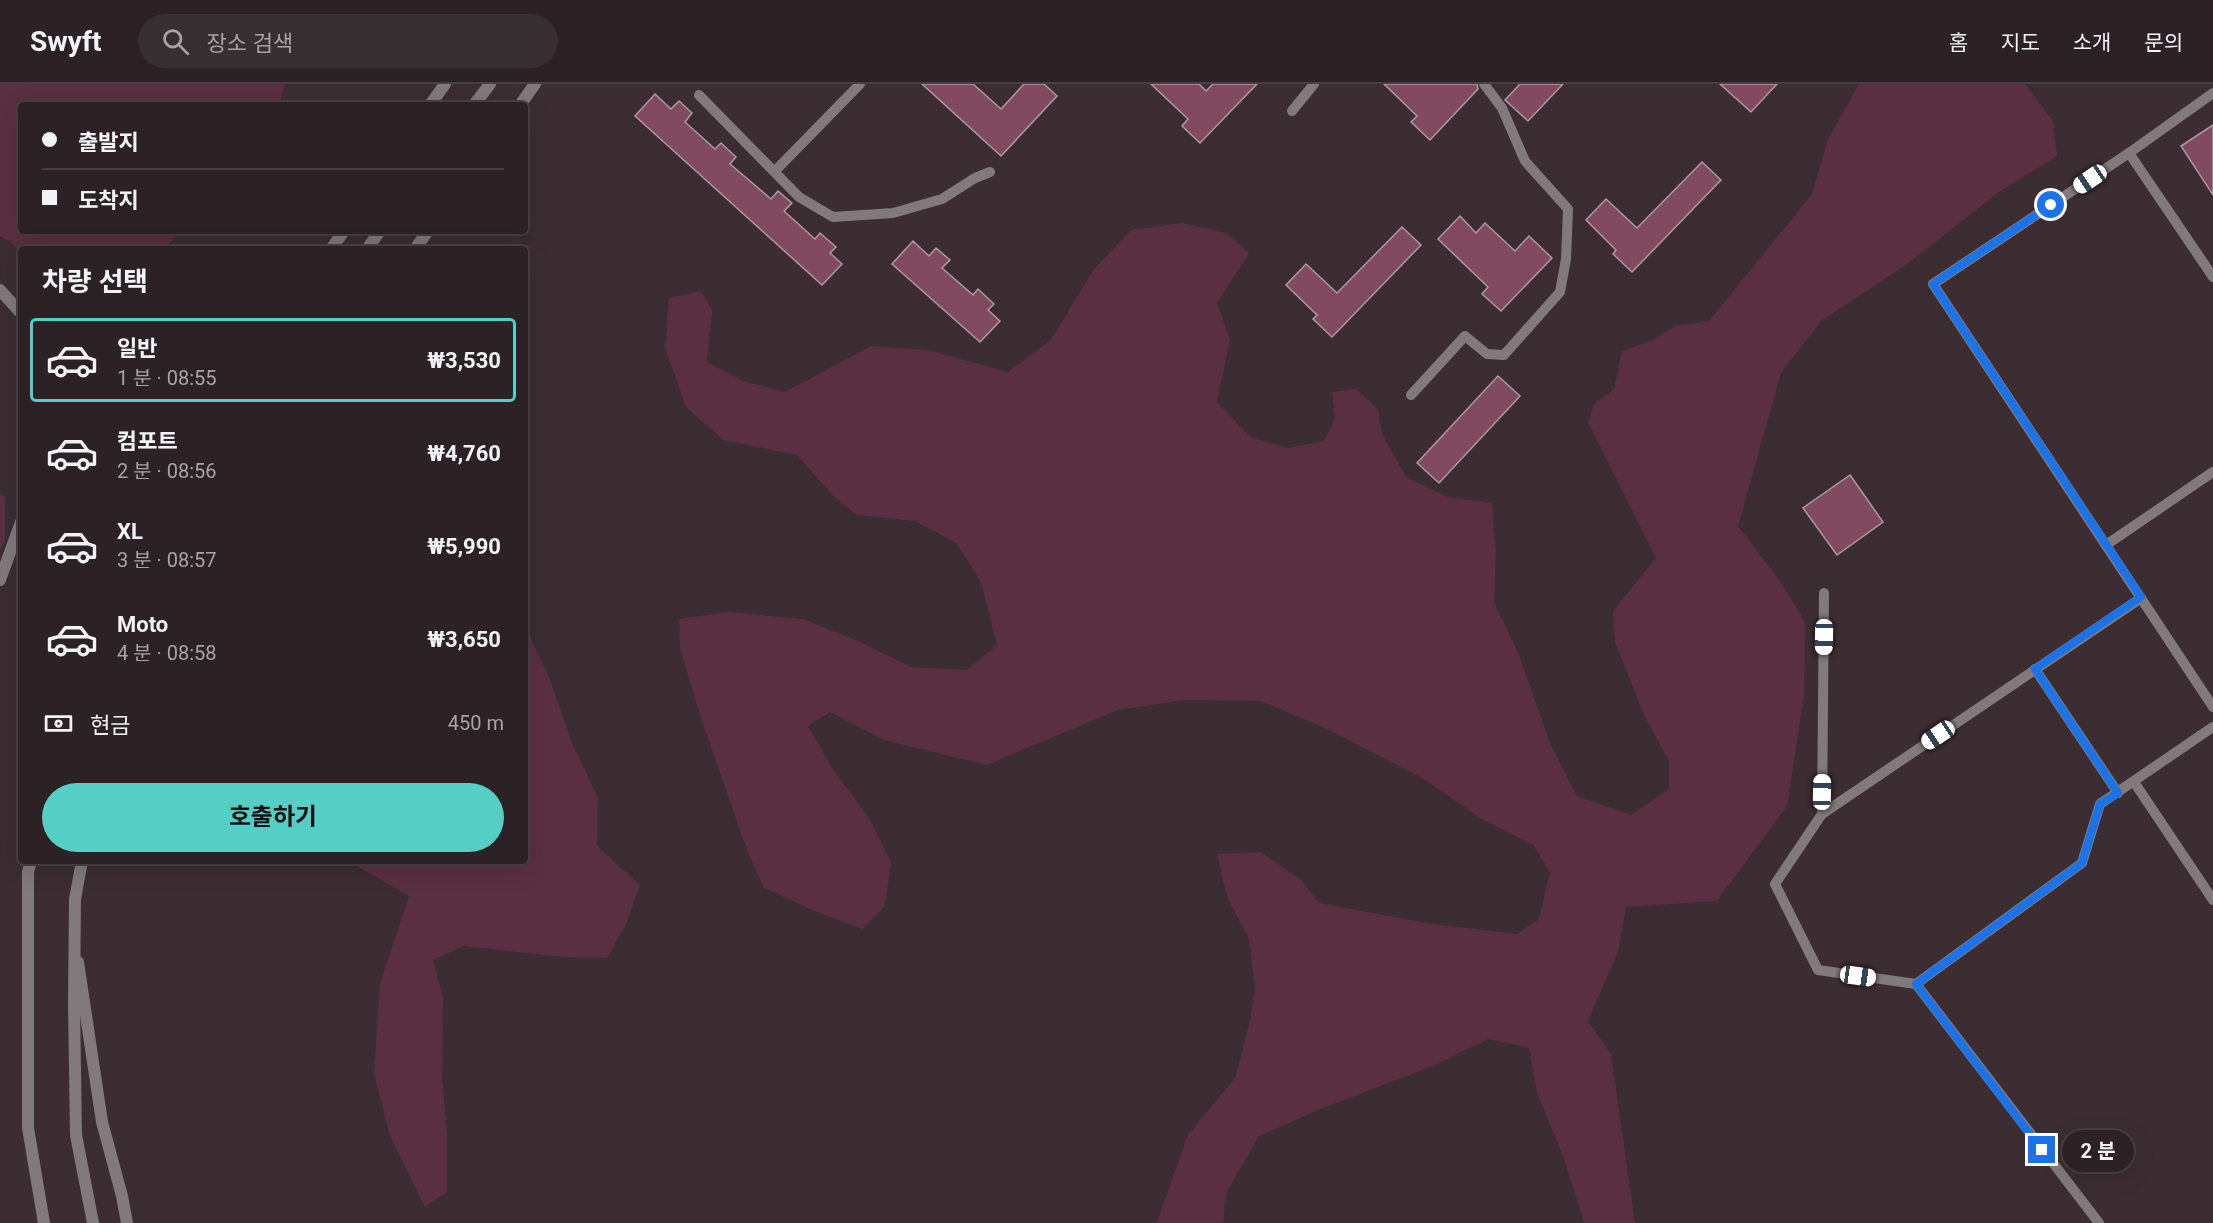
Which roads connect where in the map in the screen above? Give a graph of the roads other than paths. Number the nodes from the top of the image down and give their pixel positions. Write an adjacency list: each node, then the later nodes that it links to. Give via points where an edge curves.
1 (445, 84): 9 (street)
2 (489, 84): 10 (street)
3 (536, 84): 11 (street)
4 (860, 84): 14 (lane)
5 (1314, 84): 12 (lane)
6 (1484, 84): 19 (lane, via 1502,108 1525,161 1568,209 1560,292 1504,355 1487,354 1465,336)
7 (2213, 93): 13 (lane)
8 (699, 95): 14 (lane)
9 (432, 102)
10 (476, 102)
11 (522, 102)
12 (1293, 111)
13 (2129, 153): 16 (lane); 22 (lane, via 1933,284)
14 (775, 171): 15 (lane, via 799,197 833,217 893,213 942,199)
15 (990, 172)
16 (2213, 277)
17 (0, 290): 18 (street)
18 (18, 310)
19 (1411, 394)
20 (2213, 472): 22 (lane)
21 (18, 530): 23 (street)
22 (2106, 545): 25 (lane)
23 (0, 580)
24 (1824, 593): 31 (lane)
25 (2141, 597): 26 (lane); 27 (lane)
26 (2035, 669): 30 (lane); 31 (lane)
27 (2213, 707)
28 (2213, 727): 29 (lane)
29 (2134, 782): 30 (lane); 34 (lane)
30 (2118, 793): 36 (lane, via 2100,804 2082,863)
31 (1822, 814): 36 (lane, via 1775,884 1818,970)
32 (30, 864): 37 (street, via 26,989 28,1128)
33 (81, 864): 35 (street, via 75,899)
34 (2213, 900)
35 (75, 940): 38 (street, via 76,1136); 39 (street, via 102,1122)
36 (1916, 984): 40 (lane)
37 (44, 1223)
38 (93, 1223)
39 (127, 1223)
40 (2098, 1223)

